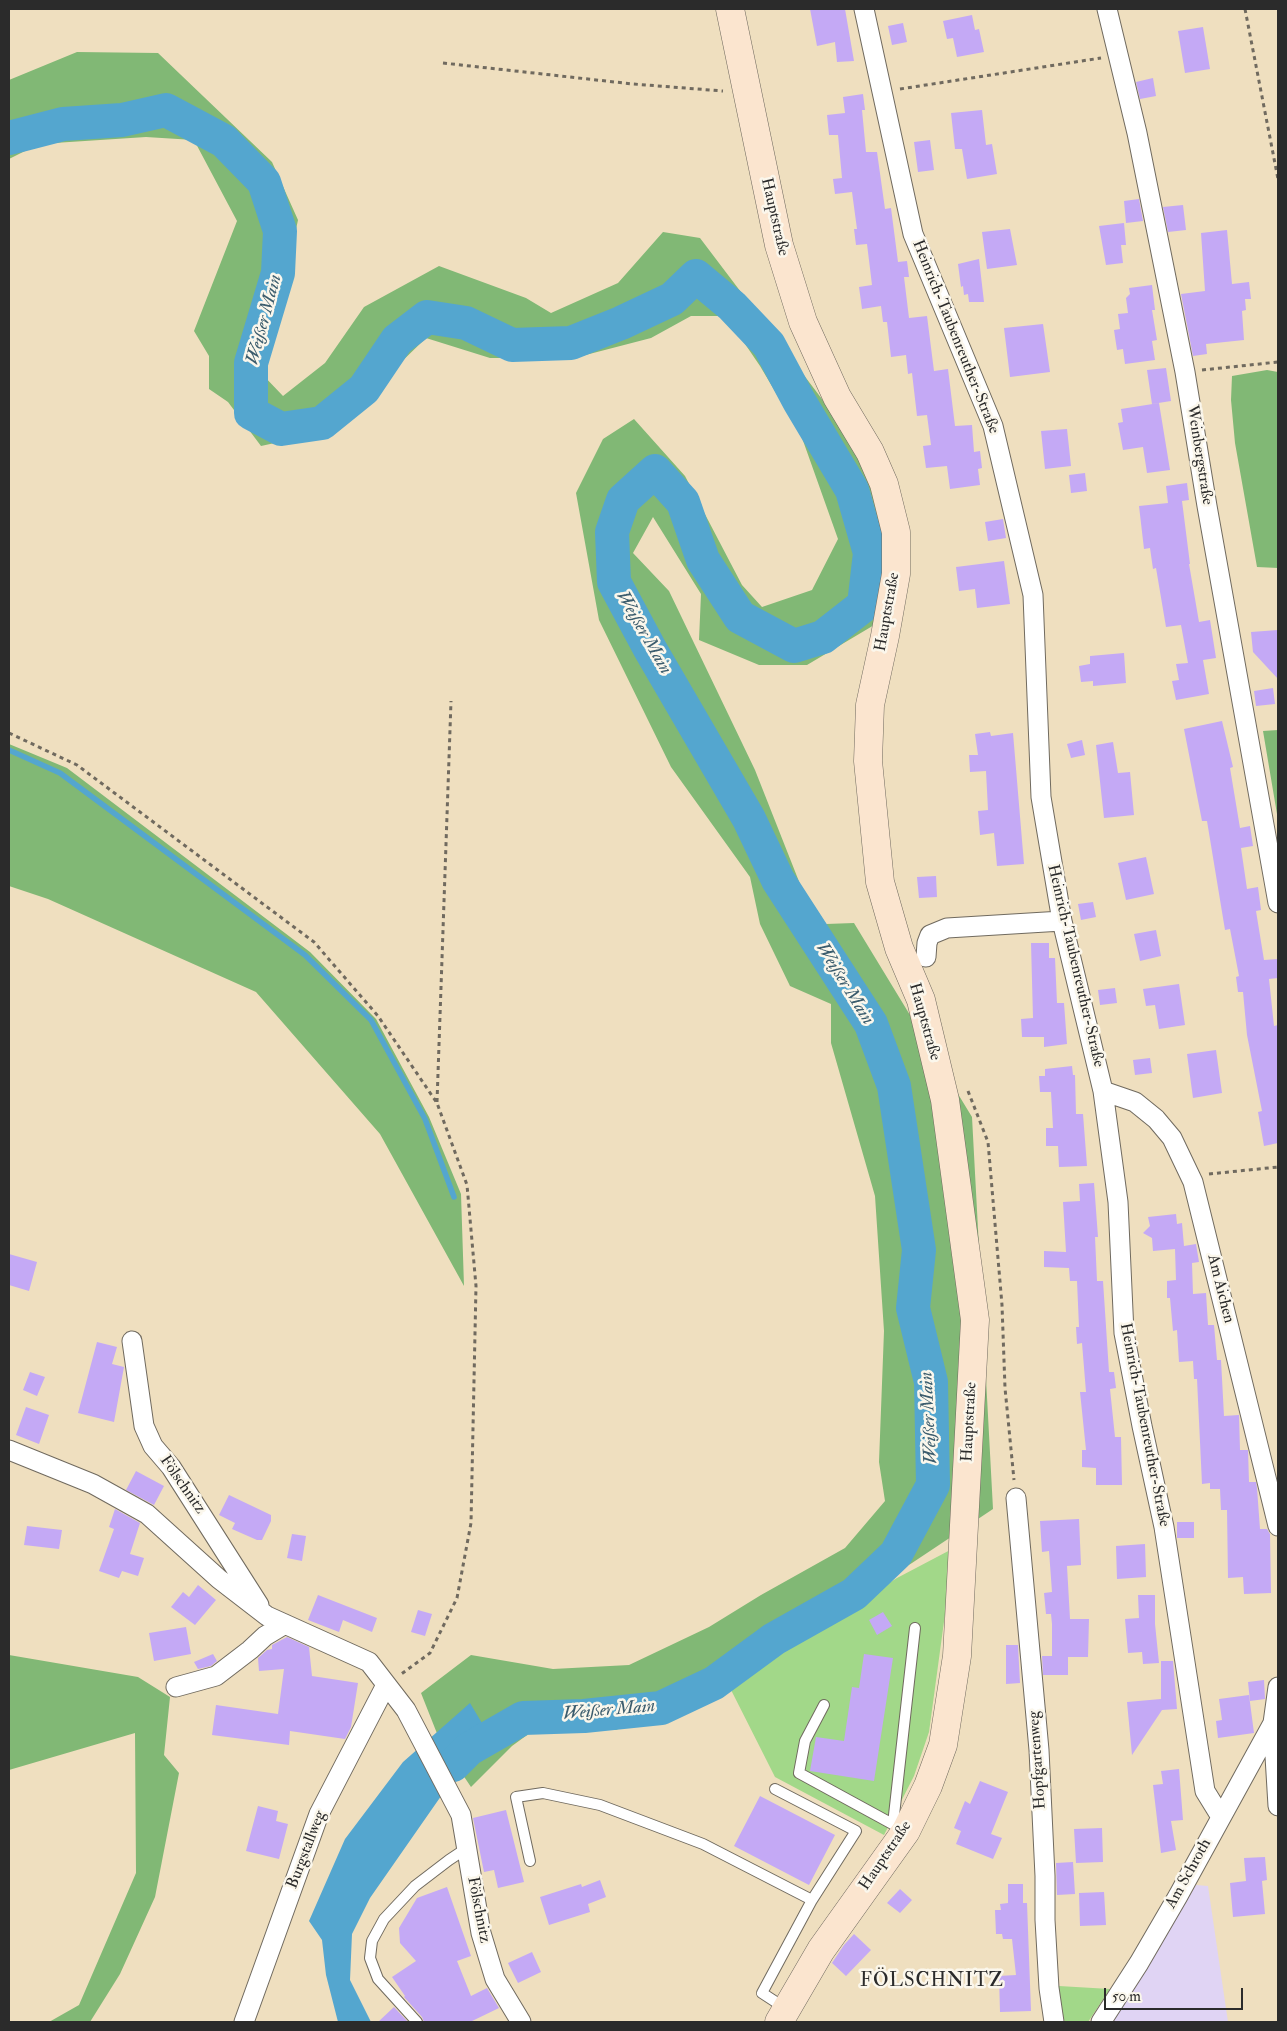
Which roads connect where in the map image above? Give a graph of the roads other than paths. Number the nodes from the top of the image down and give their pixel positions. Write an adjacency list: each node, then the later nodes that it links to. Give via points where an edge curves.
1 (730, 9): 23 (main road, Hauptstraße, via 779,245 803,322 837,397 870,452 884,484 896,532 896,574 870,705 868,761 880,882 899,948 921,1000 945,1100 975,1320 957,1656 943,1745 928,1786)
2 (864, 9): 5 (street, Heinrich-Taubenreuther-Straße, via 914,234 994,426 1033,595 1041,797)
3 (1107, 9): 4 (street, Weinbergstraße, via 1137,133 1185,372)
4 (1278, 903)
5 (1062, 921): 6 (street, via 947,928 930,935); 7 (street, Heinrich-Taubenreuther-Straße)
6 (926, 957)
7 (1104, 1091): 11 (street, Am Aichen, via 1135,1102 1156,1119 1172,1138 1190,1176); 22 (street, Heinrich-Taubenreuther-Straße, via 1118,1202 1124,1333 1164,1527 1205,1791)
8 (132, 1341): 12 (street, Fölschnitz, via 144,1426 150,1439)
9 (9, 1450): 12 (street, via 93,1484 147,1514 219,1579)
10 (1016, 1498): 31 (street, Hopfgartenweg, via 1039,1750 1046,1940)
11 (1278, 1526)
12 (267, 1616): 13 (street)
13 (285, 1624): 15 (street, via 369,1662); 16 (street, via 216,1676)
14 (916, 1628): 23 (lane)
15 (386, 1685): 24 (street, Fölschnitz, via 406,1710 461,1815); 28 (street, Burgstallweg, via 319,1814)
16 (176, 1687)
17 (1278, 1687): 19 (street)
18 (824, 1705): 23 (lane, via 805,1741 799,1773)
19 (1273, 1723): 21 (street); 22 (street, Am Schroth)
20 (775, 1789): 26 (lane, via 856,1831)
21 (1278, 1806)
22 (1221, 1817): 32 (street, Am Schroth)
23 (899, 1827): 27 (main road, Hauptstraße)
24 (467, 1848): 29 (lane, via 415,1886 384,1919 372,1941 370,1958 378,1979); 30 (street, Fölschnitz, via 481,1933 495,1979)
25 (530, 1861): 26 (lane, via 516,1797 543,1793 600,1805 703,1844)
26 (812, 1900): 27 (lane, via 762,1993)
27 (783, 2016)
28 (244, 2022)
29 (417, 2022)
30 (521, 2022)
31 (1054, 2022)
32 (1101, 2022)

